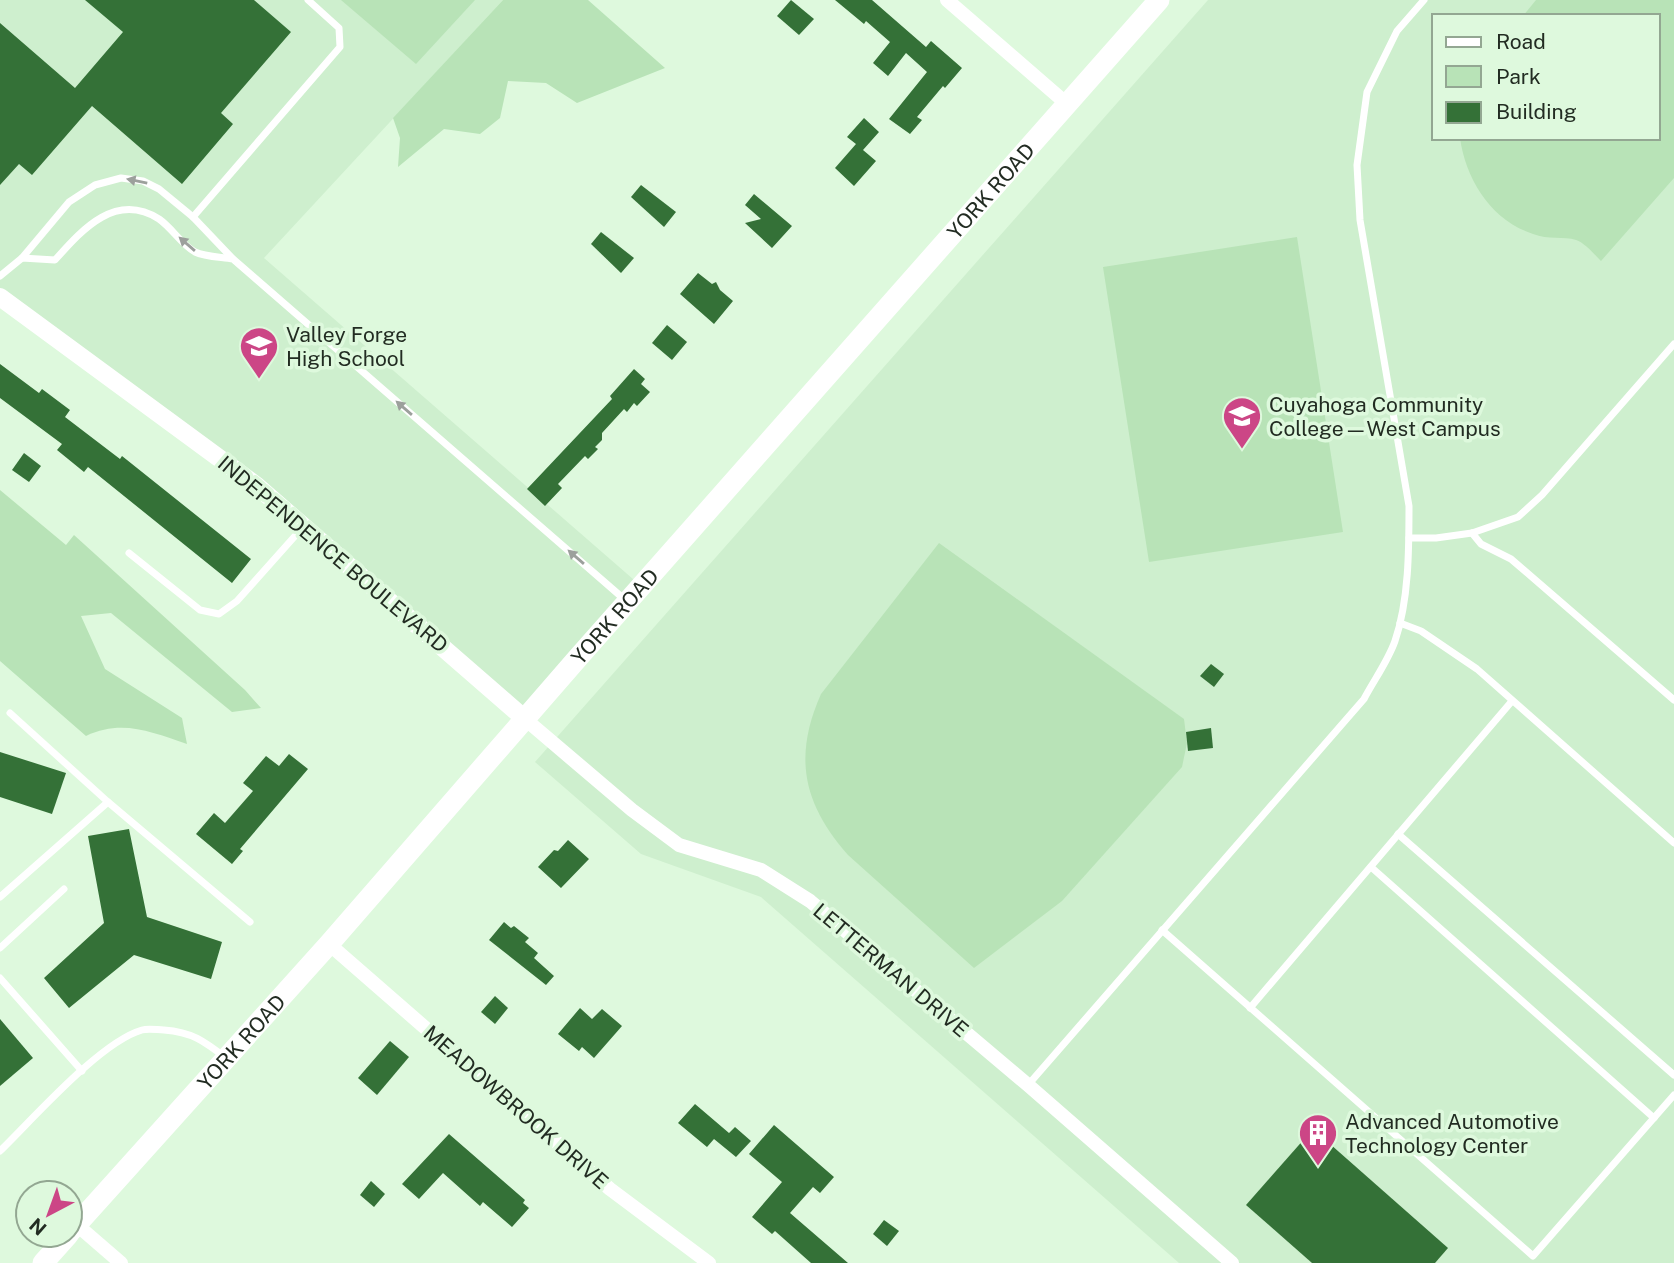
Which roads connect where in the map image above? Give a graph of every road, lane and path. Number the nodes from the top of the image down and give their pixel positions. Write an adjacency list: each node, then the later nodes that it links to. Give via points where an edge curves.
1 (308, 0): 6 (lane, via 340,28 341,47)
2 (947, 0): 5 (street)
3 (1159, 0): 5 (main road, YORK ROAD)
4 (1424, 0): 14 (lane, via 1396,32 1367,92 1357,165 1360,220 1409,506)
5 (1067, 104): 16 (main road, YORK ROAD)
6 (193, 217): 7 (lane, one-way to 7, via 159,189 121,178 94,186 69,202); 8 (lane)
7 (22, 258): 8 (lane, one-way to 7, via 195,252 158,218 135,210 115,211 91,222 55,260); 9 (lane)
8 (233, 259): 16 (lane, one-way to 8)
9 (0, 276)
10 (0, 297): 12 (street, INDEPENDENCE BOULEVARD, via 257,486)
11 (1674, 344): 13 (lane, via 1542,495 1518,517)
12 (304, 526): 15 (lane, via 237,601 219,614 200,610); 21 (street, INDEPENDENCE BOULEVARD)
13 (1472, 533): 14 (lane); 18 (lane, via 1481,544 1511,559)
14 (1409, 538): 17 (lane)
15 (129, 553)
16 (627, 602): 21 (main road, YORK ROAD)
17 (1400, 623): 19 (lane, via 1421,631 1477,669); 29 (lane, via 1364,698)
18 (1674, 700)
19 (1512, 701): 23 (lane); 24 (lane)
20 (10, 713): 22 (lane)
21 (525, 719): 30 (main road, YORK ROAD); 37 (street, LETTERMAN DRIVE, via 678,845 761,870 810,901)
22 (108, 802): 27 (lane); 28 (lane)
23 (1398, 834): 25 (lane); 36 (lane)
24 (1674, 843)
25 (1371, 867): 33 (lane); 39 (lane)
26 (64, 889): 31 (lane)
27 (0, 897)
28 (250, 922)
29 (1162, 930): 33 (lane); 37 (lane)
30 (328, 944): 34 (main road, YORK ROAD); 46 (street, MEADOWBROOK DRIVE, via 610,1189)
31 (0, 948)
32 (0, 978): 35 (lane)
33 (1250, 1008): 39 (lane, via 1533,1256)
34 (226, 1058): 35 (lane, via 199,1038 180,1031 144,1029 119,1040); 41 (main road, YORK ROAD)
35 (82, 1071): 40 (lane)
36 (1674, 1075)
37 (1028, 1085): 47 (street, LETTERMAN DRIVE)
38 (1674, 1095): 39 (lane)
39 (1654, 1118)
40 (0, 1152)
41 (84, 1216)
42 (84, 1239): 45 (street)
43 (55, 1249): 44 (main road, YORK ROAD)
44 (43, 1263)
45 (121, 1263)
46 (709, 1263)
47 (1232, 1263)

